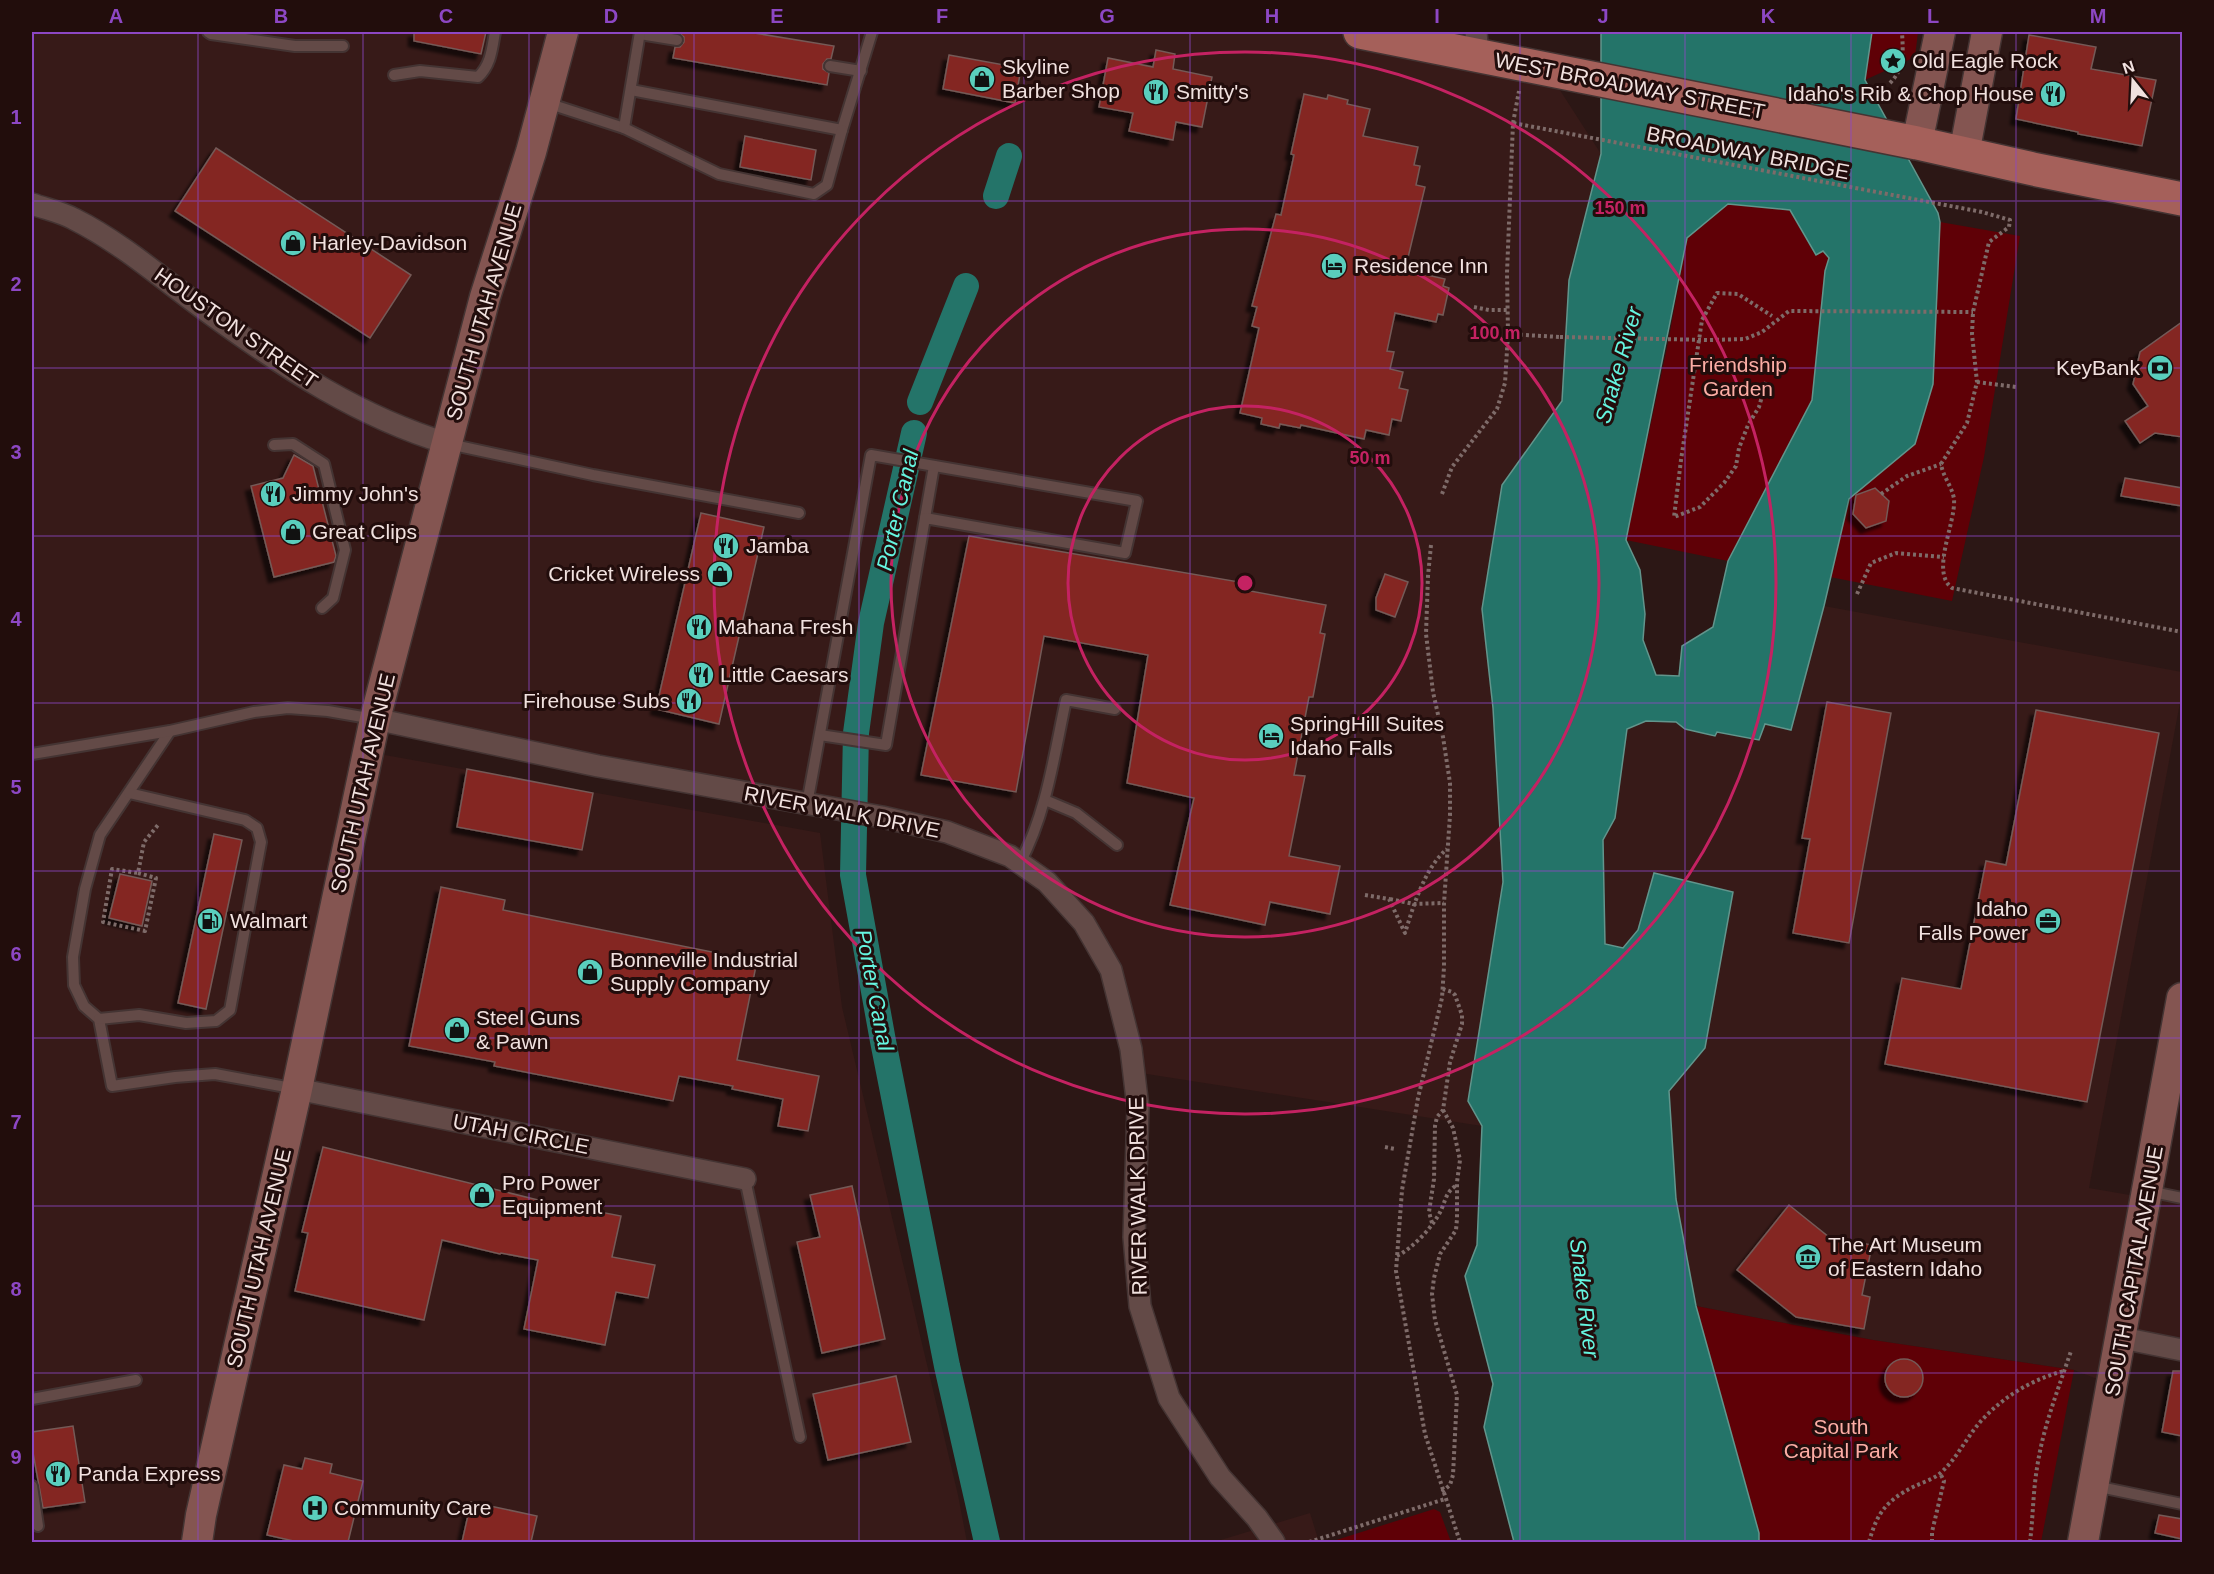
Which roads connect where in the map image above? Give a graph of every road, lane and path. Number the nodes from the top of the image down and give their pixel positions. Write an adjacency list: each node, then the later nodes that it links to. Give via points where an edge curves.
1 (208, 32): 12 (lane, via 295,46)
2 (495, 32): 15 (lane, via 491,59 478,77 420,71)
3 (563, 32): 18 (main road, SOUTH UTAH AVENUE)
4 (872, 32): 14 (lane)
5 (1360, 32): 11 (main road, WEST BROADWAY STREET)
6 (1902, 32): 16 (path, via 1902,66)
7 (1940, 32): 21 (main road)
8 (1987, 32): 22 (main road)
9 (640, 33): 10 (lane); 17 (lane)
10 (676, 40)
11 (1477, 44): 21 (main road, WEST BROADWAY STREET, via 1547,70)
12 (343, 46)
13 (830, 66): 14 (lane)
14 (861, 71): 20 (lane)
15 (394, 75)
16 (1890, 83)
17 (631, 90): 19 (lane); 20 (lane)
18 (543, 102): 19 (lane); 33 (main road, SOUTH UTAH AVENUE)
19 (624, 128): 20 (lane, via 719,174 814,194 827,185)
20 (842, 130)
21 (1906, 141): 22 (main road, WEST BROADWAY STREET)
22 (1964, 154): 23 (main road, WEST BROADWAY STREET)
23 (2182, 199)
24 (32, 204): 33 (street, HOUSTON STREET, via 73,218 112,241 294,372 350,404)
25 (1474, 307): 26 (path)
26 (1508, 310): 27 (path, BROADWAY BRIDGE, via 1513,121 2010,220 2006,231 1989,242); 29 (path)
27 (1973, 312): 29 (path, bridge, via 1800,311 1784,314 1762,332 1745,339); 31 (path)
28 (1772, 316): 30 (path, via 1738,294 1718,293 1702,320 1674,518 1700,507 1736,466 1739,448)
29 (1508, 334): 37 (path, via 1505,383 1497,409 1452,466)
30 (1766, 382)
31 (1977, 382): 32 (path); 35 (path, via 1967,423)
32 (2016, 387)
33 (446, 444): 39 (lane); 47 (main road, SOUTH UTAH AVENUE)
34 (274, 445): 44 (lane, via 293,444 324,464 345,550 333,598)
35 (1941, 464): 38 (path, via 1907,476); 42 (path, via 1954,501)
36 (934, 466): 40 (lane); 40 (lane, via 1137,501 1125,553); 49 (lane, via 871,456)
37 (1442, 494)
38 (1881, 494)
39 (799, 513)
40 (925, 518): 49 (lane, via 886,745)
41 (1431, 545): 56 (path, via 1426,634 1450,783)
42 (1944, 557): 43 (path, via 1896,553 1870,563); 45 (path, via 1943,576 1952,588)
43 (1857, 594)
44 (322, 608)
45 (2182, 632)
46 (1115, 709): 52 (lane, via 1066,700)
47 (375, 719): 48 (lane, via 288,708); 53 (street, RIVER WALK DRIVE); 67 (main road, SOUTH UTAH AVENUE)
48 (170, 731): 50 (lane); 51 (lane)
49 (820, 735): 53 (lane)
50 (32, 754)
51 (129, 793): 65 (lane, via 100,835 73,957 74,986 84,1006); 65 (lane, via 245,820 257,828 261,842 230,1010 216,1021 186,1023 139,1015)
52 (1045, 800): 55 (lane, via 1076,813); 57 (lane)
53 (816, 806): 57 (street, RIVER WALK DRIVE, via 947,832)
54 (158, 825): 58 (path, via 144,842)
55 (1117, 845)
56 (1447, 849): 61 (path); 62 (path, via 1437,857)
57 (1020, 863): 92 (street, RIVER WALK DRIVE, via 1047,882 1084,923 1111,970 1131,1050 1138,1108 1134,1237 1140,1306 1169,1398 1220,1477)
58 (138, 873): 58 (path, via 112,869 103,922 145,931 156,878)
59 (1365, 896): 60 (path)
60 (1389, 899): 62 (path); 62 (path, via 1405,933)
61 (1444, 903): 62 (path); 63 (path)
62 (1414, 904)
63 (1443, 989): 68 (path, via 1455,995 1462,1016); 76 (path, via 1402,1190)
64 (2182, 998): 66 (main road, SOUTH CAPITAL AVENUE)
65 (99, 1018): 67 (lane, via 112,1086 215,1074)
66 (2179, 1043): 73 (main road, SOUTH CAPITAL AVENUE)
67 (297, 1089): 71 (street, UTAH CIRCLE); 91 (main road, SOUTH UTAH AVENUE)
68 (1443, 1110): 72 (path, via 1458,1148); 75 (path, via 1435,1126 1429,1212)
69 (1385, 1147): 70 (path)
70 (1395, 1149)
71 (745, 1179): 83 (lane)
72 (1457, 1185): 75 (path, via 1447,1194); 87 (path, via 1456,1230 1440,1254 1432,1294 1457,1395 1453,1475)
73 (2148, 1191): 74 (lane); 77 (main road, SOUTH CAPITAL AVENUE)
74 (2182, 1198)
75 (1432, 1223): 76 (path, via 1410,1250)
76 (1397, 1256): 87 (path, via 1400,1299 1420,1409)
77 (2122, 1338): 78 (street); 86 (main road, SOUTH CAPITAL AVENUE)
78 (2182, 1350)
79 (2071, 1351): 80 (path)
80 (2064, 1371): 84 (path, via 2028,1385 2003,1401 1981,1421); 97 (path, via 2037,1468)
81 (136, 1380): 82 (lane)
82 (32, 1399)
83 (800, 1437)
84 (1940, 1473): 95 (path, via 1898,1495 1882,1510); 96 (path, via 1944,1481)
85 (32, 1486): 90 (lane)
86 (2093, 1486): 89 (lane); 98 (main road, SOUTH CAPITAL AVENUE)
87 (1442, 1492): 88 (path)
88 (1445, 1499): 93 (path); 94 (path)
89 (2182, 1504)
90 (38, 1526)
91 (197, 1542)
92 (1274, 1542)
93 (1309, 1542)
94 (1460, 1542)
95 (1869, 1542)
96 (1932, 1542)
97 (2030, 1542)
98 (2083, 1542)

